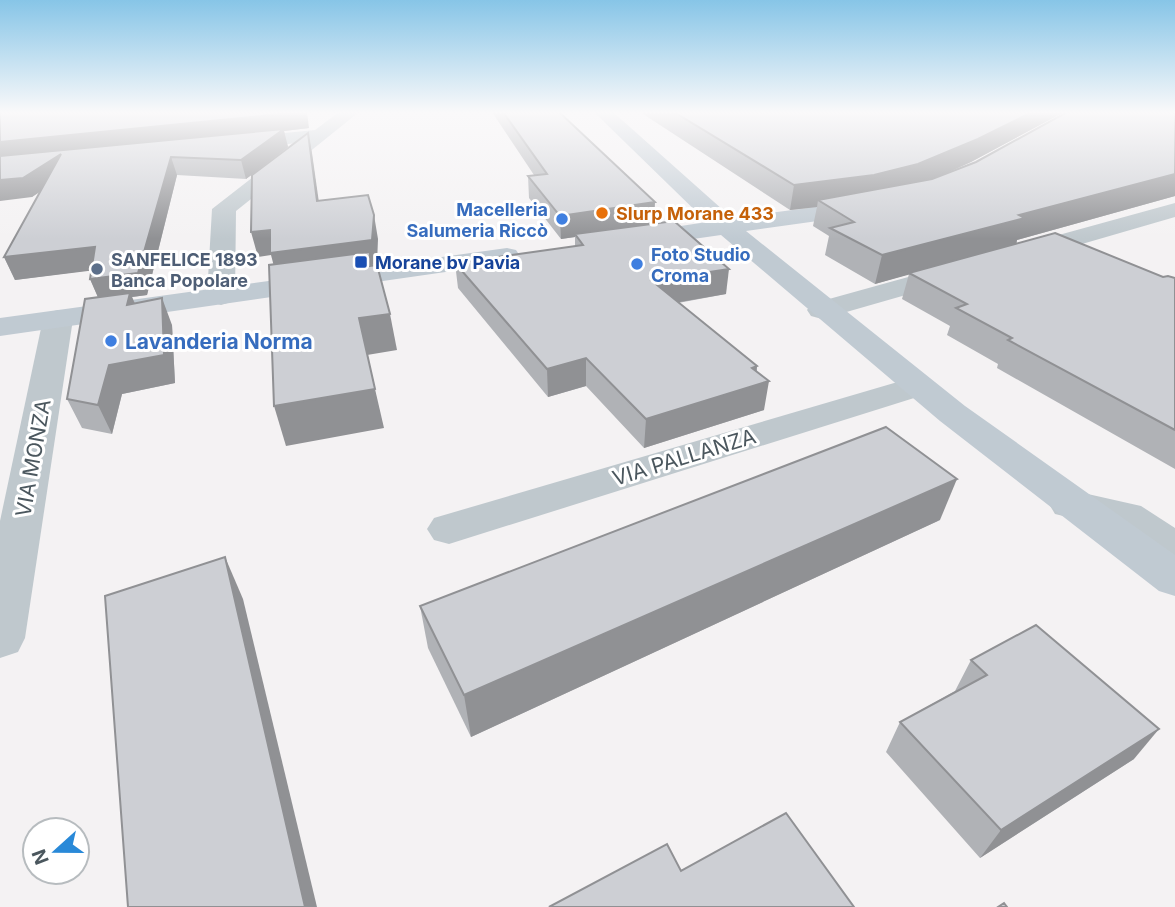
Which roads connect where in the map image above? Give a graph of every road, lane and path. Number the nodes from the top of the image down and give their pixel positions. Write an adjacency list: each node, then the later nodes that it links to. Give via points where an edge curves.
1 (295, 154): 8 (street, via 223,209)
2 (648, 154): 5 (street)
3 (891, 202): 5 (street)
4 (1175, 210): 9 (street)
5 (725, 228): 6 (street); 9 (street)
6 (616, 242)
7 (526, 253): 8 (street)
8 (221, 296): 10 (street)
9 (822, 310): 12 (street)
10 (58, 319): 11 (street); 17 (street, VIA MONZA)
11 (0, 327)
12 (918, 386): 13 (street); 14 (street, VIA PALLANZA)
13 (1070, 504): 15 (street, via 1126,516); 16 (street)
14 (449, 529)
15 (1175, 548)
16 (1175, 579)
17 (0, 638)

